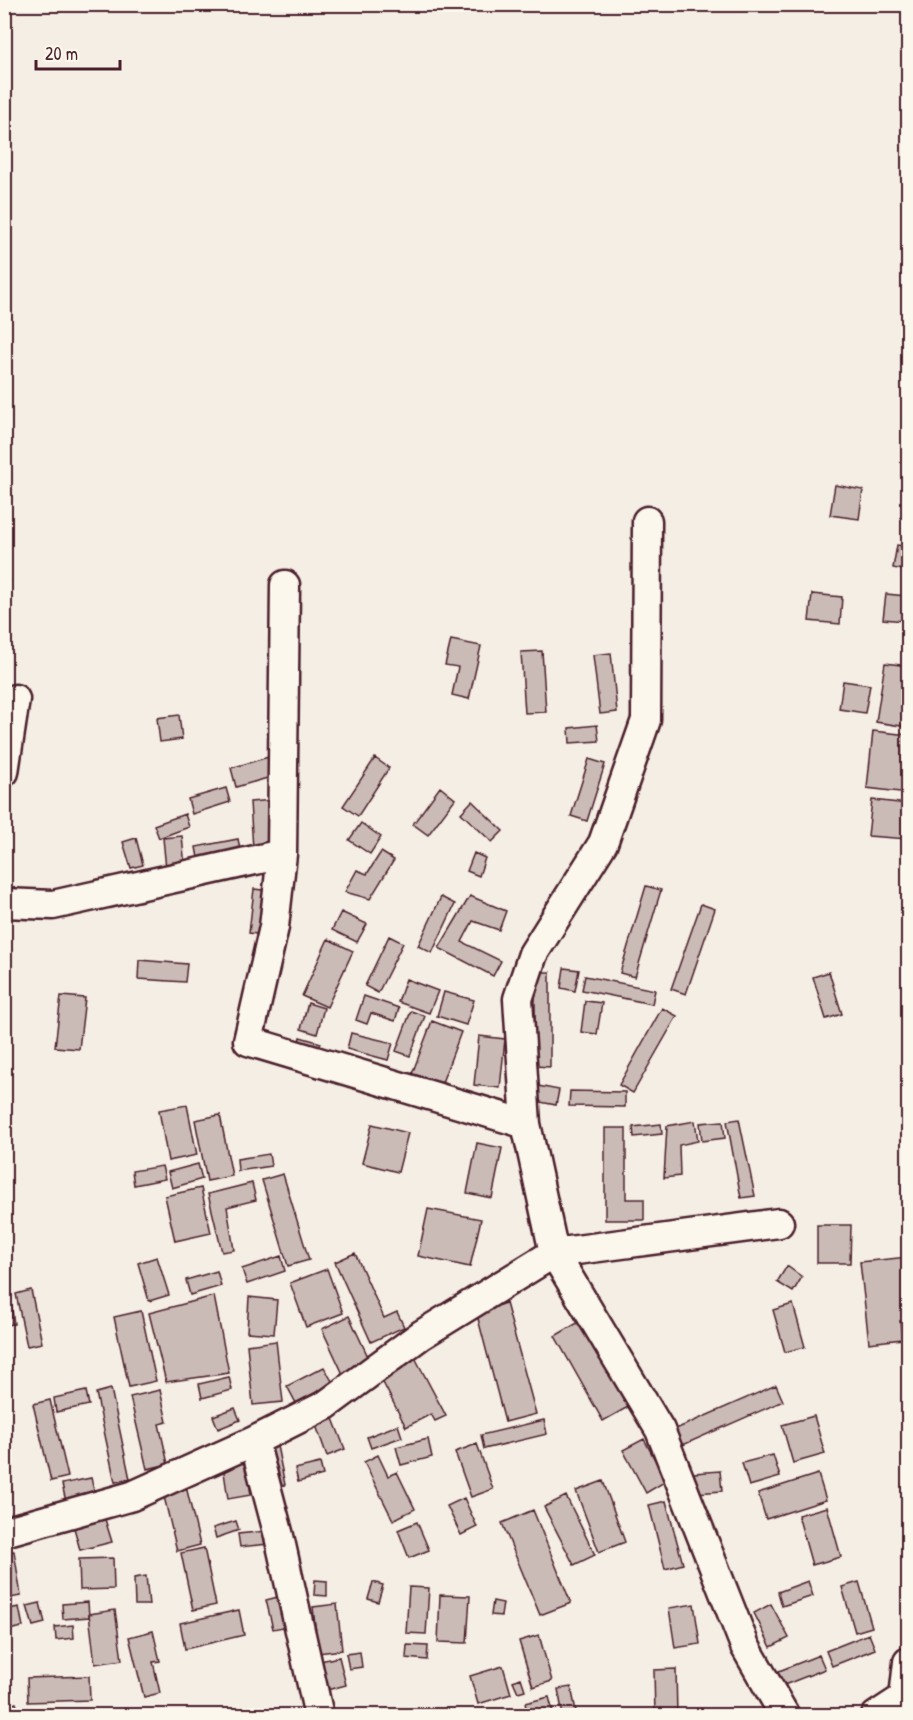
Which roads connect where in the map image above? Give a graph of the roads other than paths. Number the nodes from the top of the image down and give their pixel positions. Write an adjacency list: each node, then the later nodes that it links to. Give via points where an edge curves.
1 (647, 521): 7 (street, via 646,720 603,843 532,954 519,999)
2 (285, 585): 5 (street)
3 (15, 699): 4 (street)
4 (4, 772)
5 (282, 854): 6 (street, via 53,906); 7 (street, via 274,927 248,1041)
6 (4, 903)
7 (526, 1124): 9 (street)
8 (779, 1222): 9 (street)
9 (554, 1253): 10 (street, via 421,1335 326,1405); 15 (street, via 660,1430 745,1646)
10 (254, 1441): 11 (street, via 132,1496); 14 (street)
11 (4, 1532)
12 (909, 1662): 13 (street)
13 (906, 1696): 16 (street)
14 (319, 1716)
15 (785, 1716)
16 (876, 1716)

